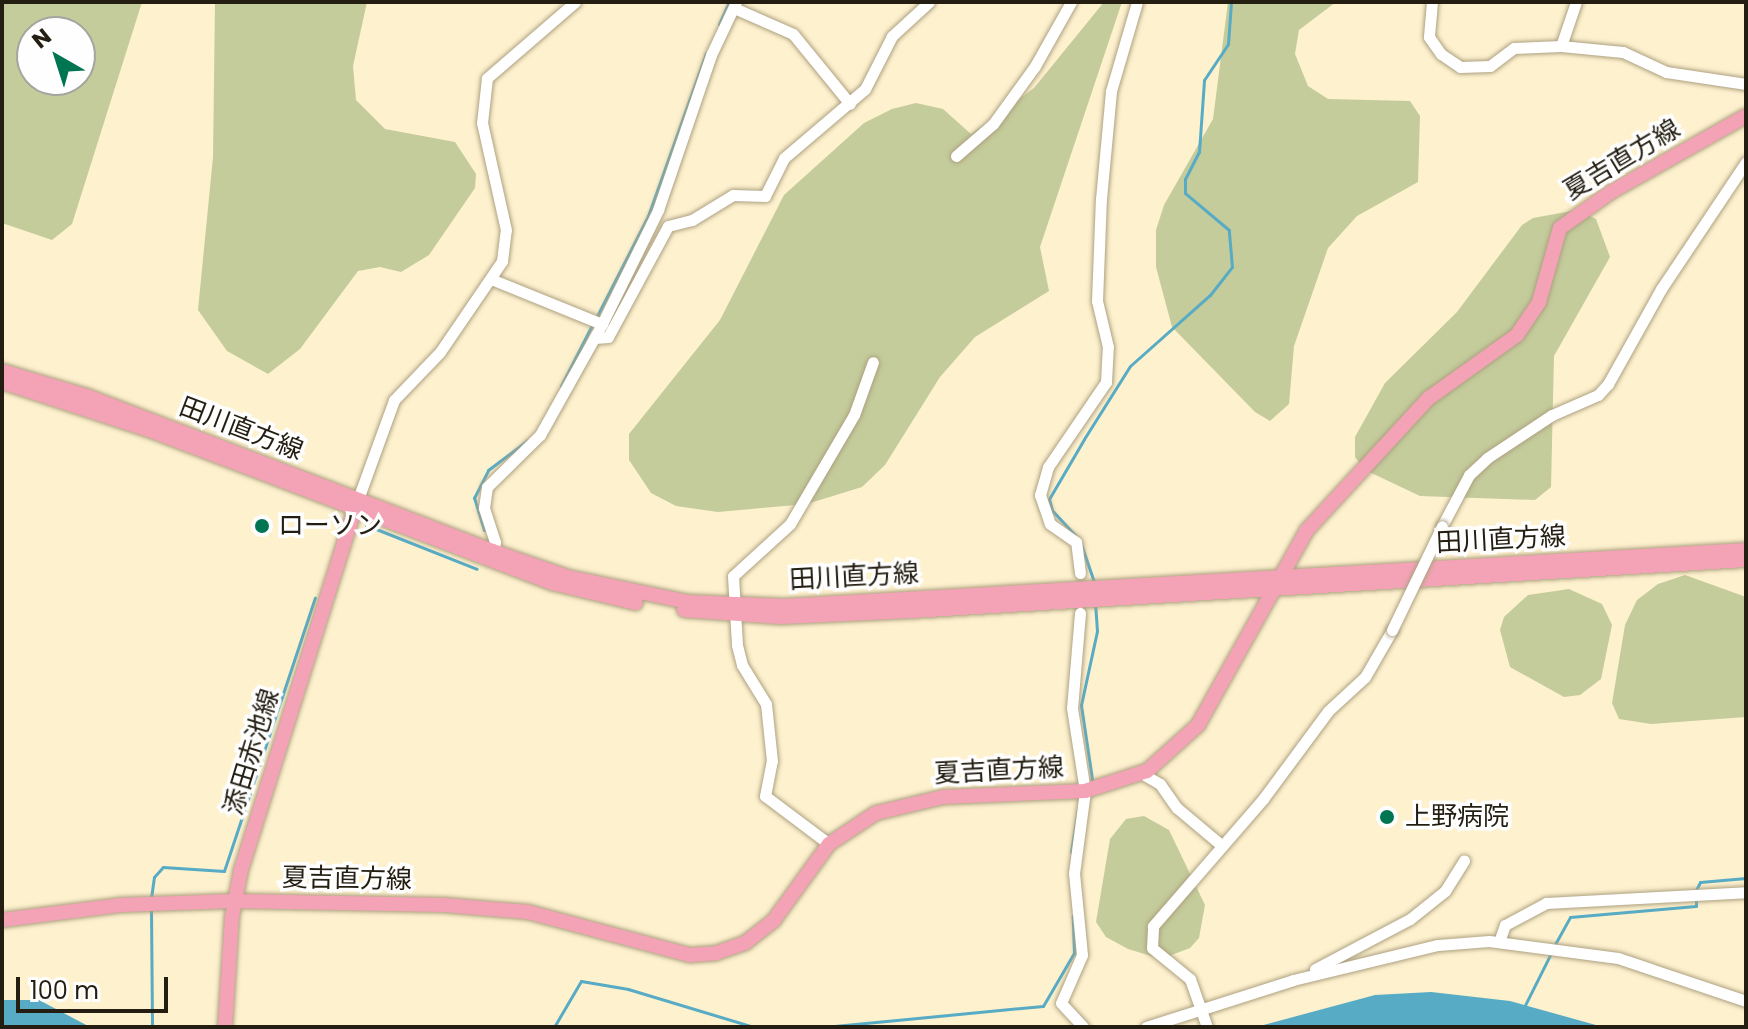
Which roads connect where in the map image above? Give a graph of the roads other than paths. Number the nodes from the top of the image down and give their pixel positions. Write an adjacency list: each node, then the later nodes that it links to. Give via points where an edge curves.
1 (575, 2): 14 (street, via 487,78 482,123 506,230 502,261)
2 (929, 2): 10 (street, via 892,36 865,89)
3 (1071, 2): 12 (street, via 993,124)
4 (1137, 2): 24 (street, via 1111,91 1101,199 1097,301 1108,347 1106,382 1048,467 1040,495 1050,524 1076,542)
5 (1432, 2): 8 (street, via 1429,37 1460,67 1490,66 1514,48)
6 (1576, 2): 8 (street)
7 (735, 5): 10 (street, via 793,34); 15 (street, via 711,55 658,210)
8 (1561, 46): 9 (street, via 1623,52 1666,72)
9 (1746, 84)
10 (850, 104): 16 (street, via 784,158 765,196 733,195 692,220 668,226 608,337)
11 (1746, 116): 25 (main road, 夏吉直方線, via 1611,192 1560,228 1539,302 1517,335 1398,428 1307,530)
12 (956, 156)
13 (1746, 162): 31 (street, bridge, via 1661,289 1608,384 1598,395 1552,415 1469,475 1365,677 1328,711 1263,799)
14 (491, 279): 15 (street); 20 (street, via 440,352 394,400)
15 (597, 322): 16 (street)
16 (595, 338): 22 (street, via 540,435 487,487 484,508)
17 (873, 362): 26 (street, via 854,415 790,524 733,576)
18 (2, 371): 20 (main road, 田川直方線, via 87,396)
19 (2, 382): 20 (main road, 田川直方線)
20 (356, 504): 22 (main road, 田川直方線); 26 (main road, 田川直方線, via 552,583 654,606); 34 (main road, 添田赤池線, via 277,745)
21 (1746, 550): 25 (main road, 田川直方線)
22 (493, 551): 26 (main road, 田川直方線, via 642,594)
23 (1746, 560): 25 (main road, 田川直方線)
24 (1080, 573)
25 (1276, 583): 26 (main road, 田川直方線); 28 (main road, 夏吉直方線, via 1239,659 1198,725 1176,750)
26 (736, 610): 30 (street, via 742,665 766,704 772,761 765,796)
27 (1080, 613): 29 (street, via 1072,708)
28 (1141, 773): 29 (main road, 夏吉直方線); 31 (street, via 1160,784 1177,808)
29 (1085, 791): 30 (main road, 夏吉直方線, via 908,801 876,813); 41 (street, via 1074,873 1082,955 1061,1003)
30 (829, 844): 34 (main road, 夏吉直方線, via 774,920 745,943 716,953 690,955 504,909)
31 (1220, 844): 39 (street, via 1153,926 1149,940 1190,979)
32 (1464, 861): 37 (street, via 1445,891 1410,919)
33 (1746, 892): 36 (street, via 1546,903 1505,925)
34 (235, 901): 35 (main road, 夏吉直方線, via 120,905); 40 (main road, 添田赤池線)
35 (2, 920)
36 (1499, 942): 37 (street, via 1438,945); 38 (street, via 1632,962)
37 (1293, 980): 39 (street)
38 (1746, 1001)
39 (1202, 1010): 42 (street); 43 (street)
40 (225, 1027)
41 (1083, 1027)
42 (1146, 1027)
43 (1207, 1027)

